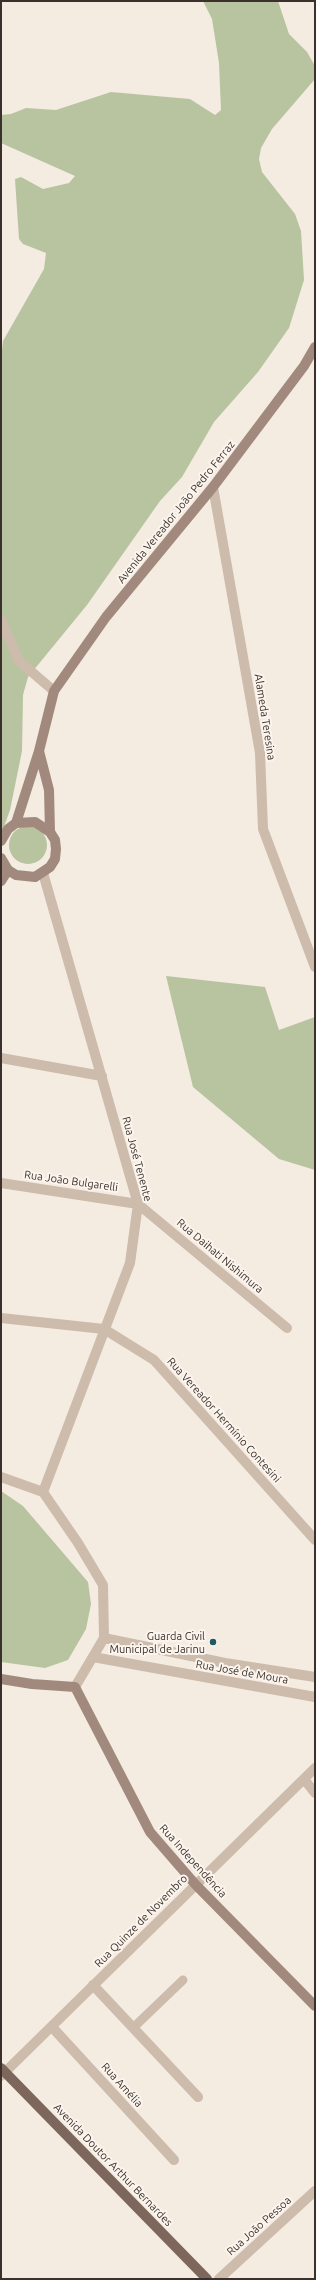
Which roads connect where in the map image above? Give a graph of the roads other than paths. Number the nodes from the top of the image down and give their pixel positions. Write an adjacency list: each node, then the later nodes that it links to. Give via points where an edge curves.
1 (315, 347): 2 (main road, Avenida Vereador João Pedro Ferraz, via 304,366)
2 (213, 487): 4 (main road, Avenida Vereador João Pedro Ferraz, via 106,617); 13 (street, Alameda Teresina, via 260,753 263,829)
3 (1, 620): 4 (street, via 19,661)
4 (54, 691): 5 (main road, Avenida Vereador João Pedro Ferraz)
5 (39, 751): 6 (main road, Avenida Vereador João Pedro Ferraz); 7 (main road, Avenida Vereador João Pedro Ferraz, via 49,790)
6 (16, 824): 7 (main road, via 34,822); 8 (main road, via 8,829)
7 (50, 832): 11 (main road, Avenida Vereador João Pedro Ferraz, via 56,845 55,859)
8 (1, 841)
9 (1, 858): 10 (main road)
10 (8, 870): 11 (main road, via 25,878); 12 (main road)
11 (43, 873): 15 (street, Rua José Tenente)
12 (1, 881)
13 (315, 968)
14 (1, 1058): 15 (street)
15 (102, 1076): 17 (street, Rua José Tenente)
16 (1, 1183): 17 (street, Rua João Bulgarelli)
17 (138, 1204): 19 (street, Rua Daihati Nishimura); 20 (street, Rua José Tenente, via 130,1263)
18 (1, 1318): 20 (street)
19 (287, 1328)
20 (104, 1329): 22 (street, Rua José Tenente); 23 (street, Rua Vereador Hermínio Contesini, via 154,1360)
21 (1, 1477): 22 (street)
22 (43, 1492): 24 (street, via 103,1585)
23 (315, 1540)
24 (104, 1638): 25 (street); 26 (street, Rua José de Moura)
25 (94, 1657): 29 (street, Rua José de Moura); 30 (street)
26 (225, 1663): 27 (street, Rua José de Moura); 29 (street)
27 (315, 1677)
28 (1, 1679): 30 (main road, via 32,1684)
29 (220, 1681): 31 (street, Rua José de Moura)
30 (75, 1686): 35 (main road, Rua Independência, via 150,1832)
31 (315, 1697)
32 (315, 1768): 33 (street, Rua Quinze de Novembro)
33 (304, 1779): 34 (street); 35 (street, Rua Quinze de Novembro)
34 (315, 1793)
35 (195, 1884): 37 (street, Rua Quinze de Novembro); 38 (main road, Rua Independência)
36 (183, 1980): 40 (lane)
37 (93, 1985): 39 (street, Rua Quinze de Novembro); 40 (street)
38 (315, 2006)
39 (52, 2027): 41 (street, Rua Quinze de Novembro); 43 (street, Rua Amélia)
40 (134, 2027): 42 (street)
41 (2, 2072): 45 (main road, Avenida Doutor Arthur Bernardes)
42 (198, 2097)
43 (174, 2160)
44 (315, 2192): 46 (street, Rua João Pessoa)
45 (207, 2279)
46 (219, 2279)

